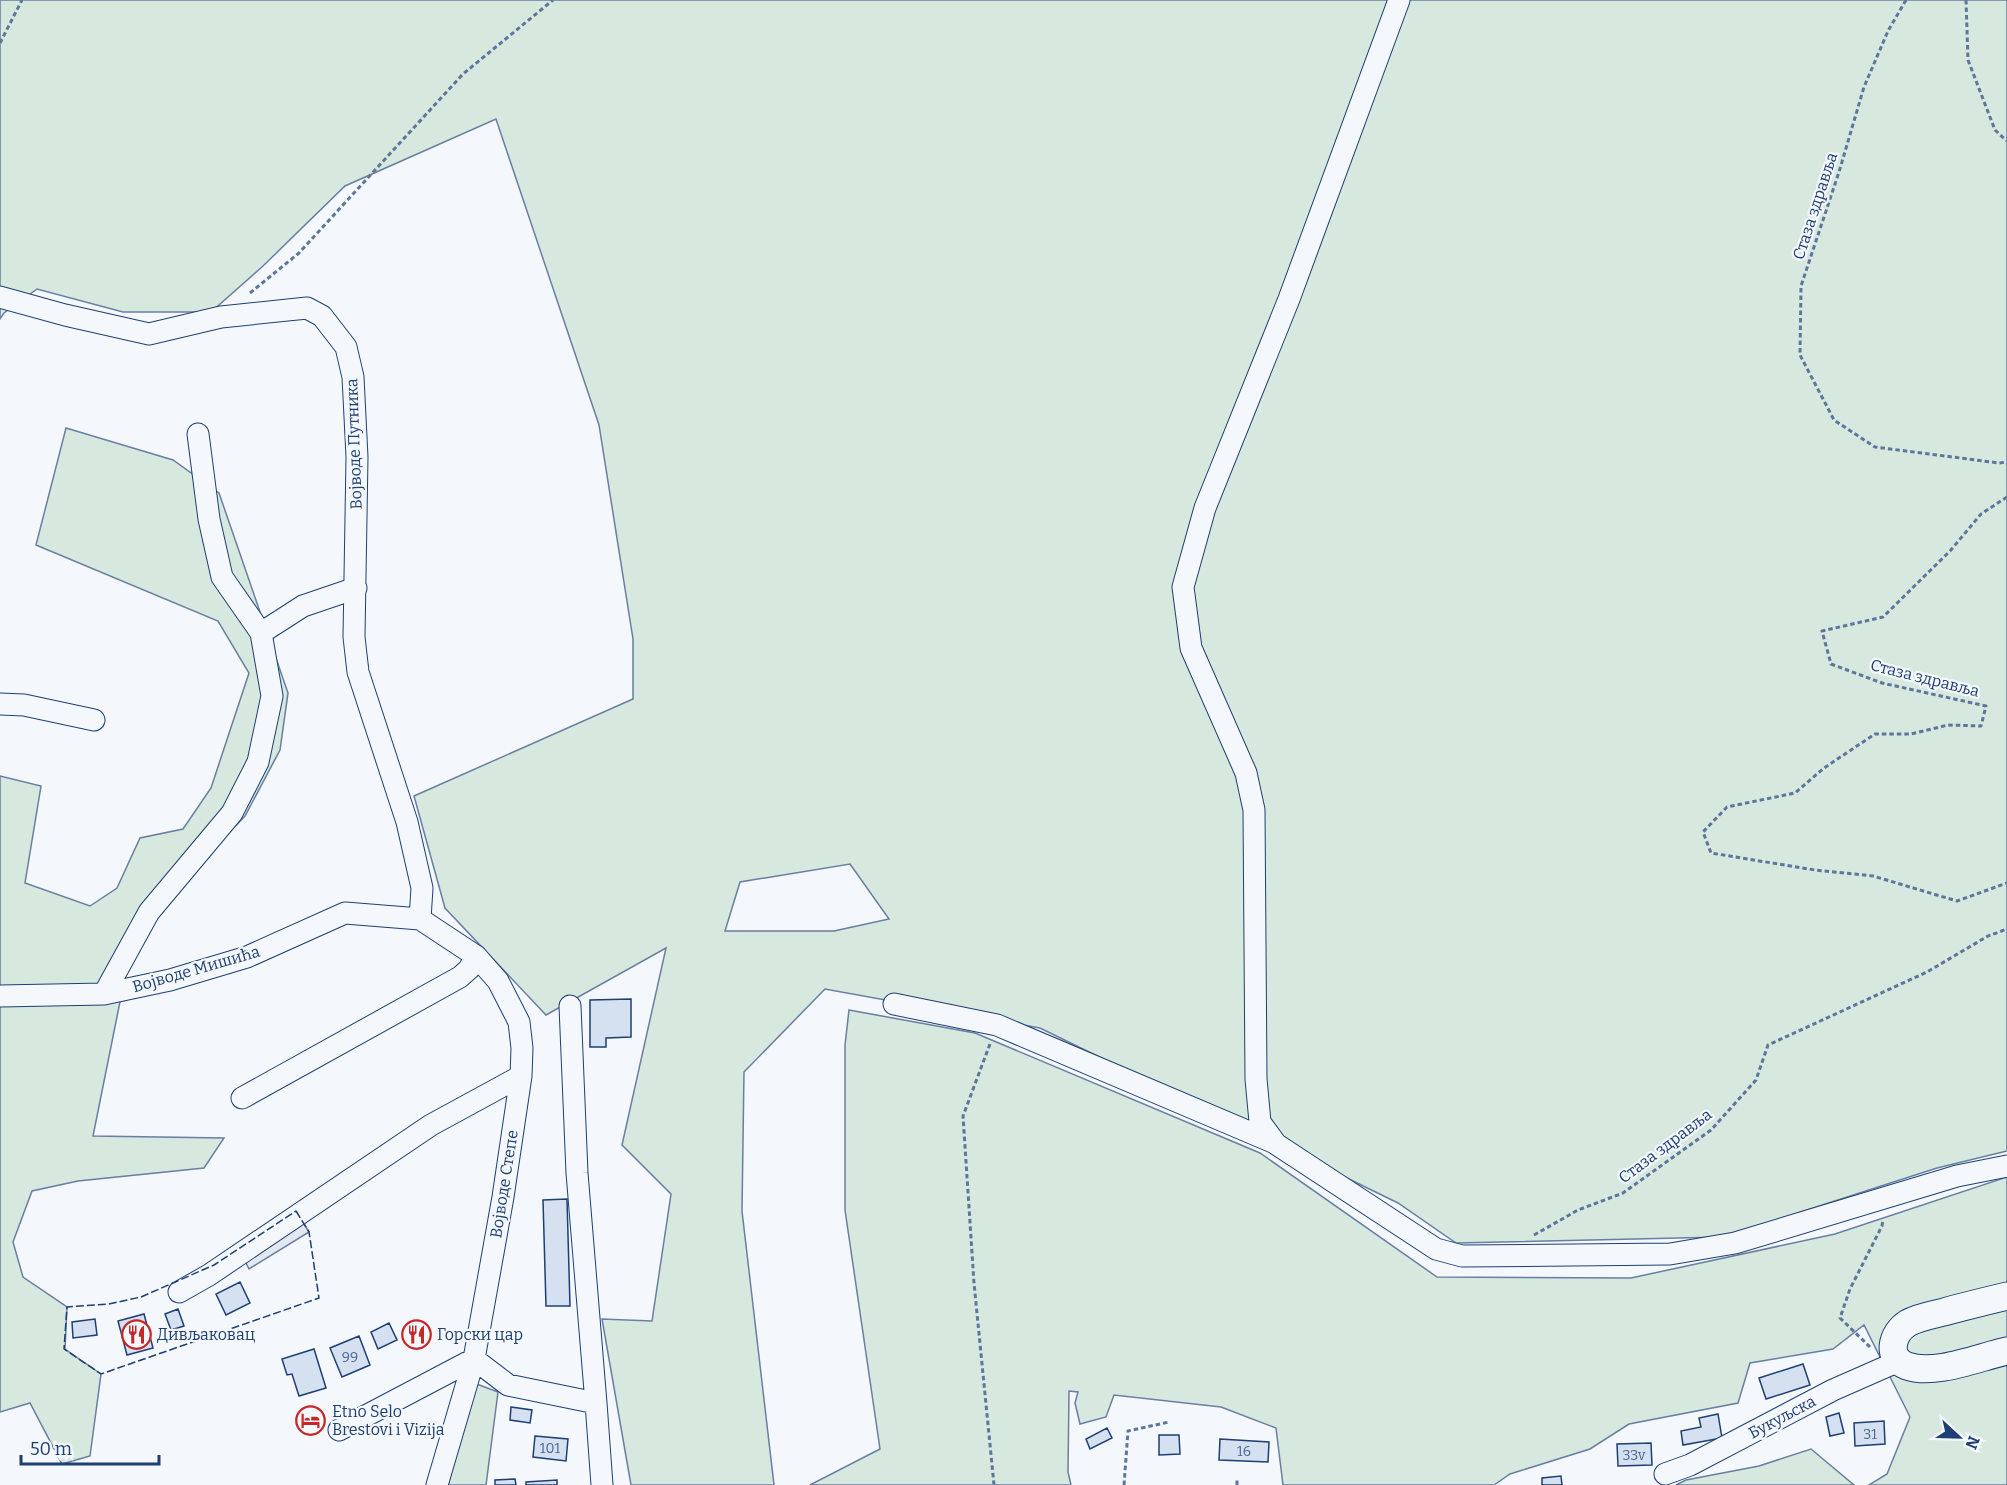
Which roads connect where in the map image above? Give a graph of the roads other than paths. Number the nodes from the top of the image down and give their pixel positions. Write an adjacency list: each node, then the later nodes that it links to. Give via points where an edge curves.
1 (1399, 0): 16 (street, via 1289,299 1205,508 1183,587 1191,648 1246,773 1254,810 1256,1079 1260,1122)
2 (0, 297): 4 (street, Војводе Путника, via 149,334 221,317 307,308 322,316 346,347 353,377)
3 (198, 435): 5 (street, via 209,519 222,577)
4 (356, 588): 5 (street, via 303,606); 8 (street, Војводе Путника, via 354,637 358,672 407,822 422,888)
5 (261, 633): 10 (street, via 272,696 258,762 232,813 149,912)
6 (0, 704): 7 (street, via 24,705)
7 (94, 720)
8 (420, 919): 9 (street, Војводе Степе); 10 (street, Војводе Мишића, via 345,913 247,957)
9 (476, 956): 14 (street, Војводе Степе, via 498,981 519,1022); 15 (street, via 460,976)
10 (104, 994): 11 (street, Војводе Мишића)
11 (0, 996)
12 (894, 1004): 16 (street, via 997,1025)
13 (570, 1006): 23 (street, via 577,1173)
14 (521, 1076): 18 (street, via 431,1125); 21 (street, Војводе Степе)
15 (242, 1098)
16 (1276, 1144): 17 (street, via 1436,1248 1462,1256 1670,1254 1735,1243 1957,1176)
17 (2007, 1166)
18 (179, 1292)
19 (2007, 1296): 22 (main road, via 1917,1319 1894,1338)
20 (2007, 1351): 22 (main road, via 1936,1368)
21 (474, 1359): 23 (street, via 508,1385); 24 (street); 26 (street, Војводе Степе)
22 (1893, 1364): 25 (street, Букуљска)
23 (596, 1403): 27 (street)
24 (339, 1430)
25 (1665, 1474)
26 (437, 1485)
27 (602, 1485)

